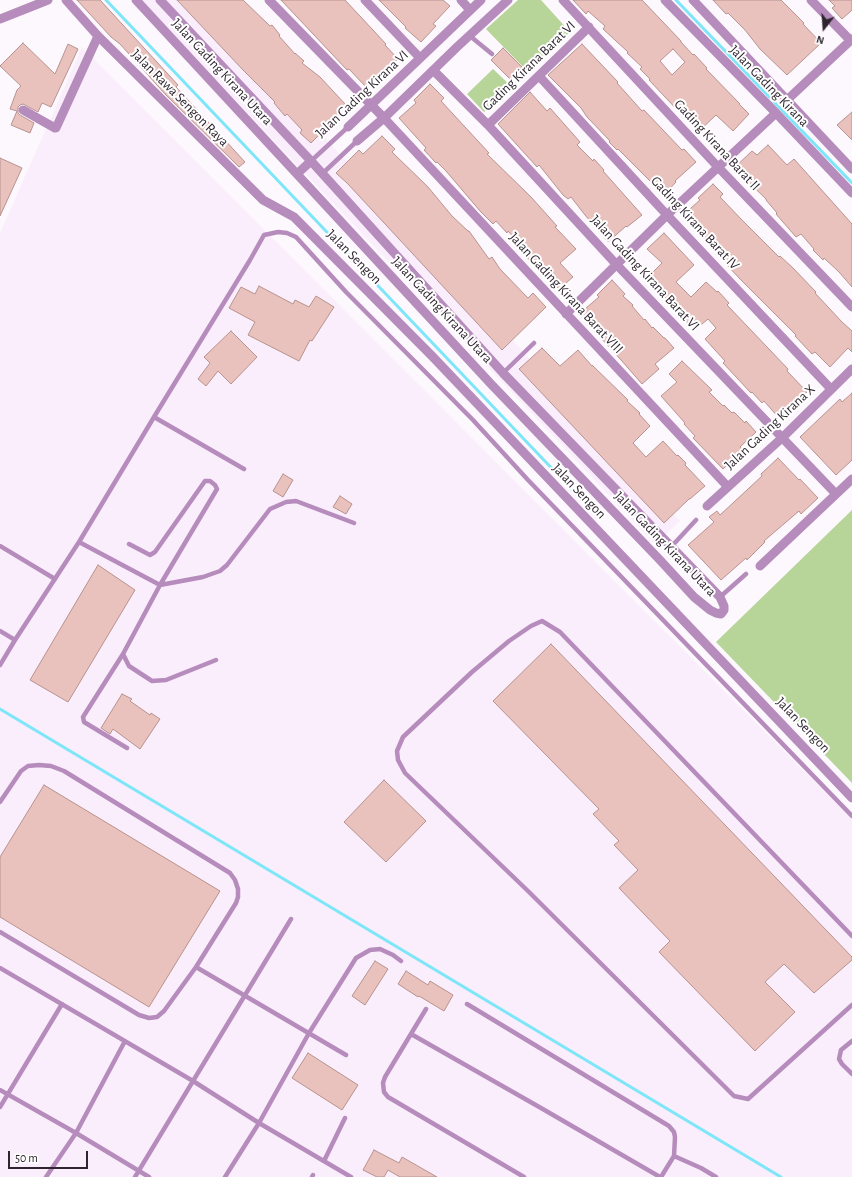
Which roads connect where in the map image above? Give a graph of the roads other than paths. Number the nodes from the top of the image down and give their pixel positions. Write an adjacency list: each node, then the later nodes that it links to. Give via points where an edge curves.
1 (48, 0): 15 (street)
2 (66, 0): 18 (street, Jalan Rawa Sengon Raya)
3 (136, 0): 37 (street, Jalan Gading Kirana Utara)
4 (160, 0): 34 (street, Jalan Gading Kirana Utara)
5 (269, 0): 27 (street, Jalan Gading Kirana Barat VIII)
6 (365, 0): 23 (street)
7 (461, 0): 14 (street)
8 (481, 0): 14 (street, Jalan Gading Kirana VI)
9 (508, 0): 19 (street)
10 (564, 0): 16 (street, Gading Kirana Barat II)
11 (665, 0): 29 (street, Jalan Gading Kirana)
12 (693, 0): 26 (street, Jalan Gading Kirana)
13 (811, 0): 20 (street)
14 (470, 10): 17 (street, Jalan Gading Kirana VI)
15 (0, 19)
16 (589, 27): 25 (street, Gading Kirana Barat VI); 35 (street, Gading Kirana Barat II)
17 (445, 34): 21 (street); 23 (street, Jalan Gading Kirana VI)
18 (98, 36): 28 (street, via 56,128); 40 (street, Jalan Rawa Sengon Raya, via 263,200)
19 (470, 36): 21 (street); 22 (lane)
20 (852, 41): 26 (street)
21 (457, 47): 24 (street)
22 (492, 54)
23 (420, 58): 27 (street, Jalan Gading Kirana VI)
24 (434, 70): 30 (street); 31 (street, Jalan Gading Kirana Barat VI)
25 (539, 76): 31 (street, Gading Kirana Barat VI); 41 (street, Gading Kirana Barat IV)
26 (788, 100): 36 (street, Jalan Gading Kirana)
27 (371, 105): 30 (street, Jalan Gading Kirana Barat VIII); 32 (street, Jalan Gading Kirana VI)
28 (23, 110)
29 (776, 113): 35 (street); 39 (street, Jalan Gading Kirana)
30 (384, 118): 33 (street); 44 (street, Jalan Gading Kirana Barat VIII)
31 (488, 125): 42 (street, Jalan Gading Kirana Barat VI)
32 (348, 127): 34 (lane, Jalan Gading Kirana VI)
33 (357, 141): 38 (lane)
34 (311, 161): 37 (street, Jalan Gading Kirana VI); 38 (street, Jalan Gading Kirana Utara)
35 (718, 167): 41 (street); 43 (street, Gading Kirana Barat II)
36 (852, 169)
37 (297, 174): 38 (street, Jalan Gading Kirana Utara)
38 (315, 180): 47 (street, Jalan Gading Kirana Utara); 48 (street, Jalan Gading Kirana Utara)
39 (852, 193)
40 (281, 209): 75 (street, Jalan Sengon, via 294,217 432,356)
41 (667, 215): 42 (street); 49 (street, Gading Kirana Barat IV)
42 (616, 264): 44 (street); 51 (street, Jalan Gading Kirana Barat VI)
43 (852, 307)
44 (566, 314): 54 (street, Jalan Gading Kirana Barat VIII)
45 (534, 343): 47 (lane)
46 (852, 369): 49 (street, Jalan Gading Kirana X)
47 (503, 373): 48 (street); 62 (street, Jalan Gading Kirana Utara)
48 (491, 384): 63 (street, Jalan Gading Kirana Utara)
49 (832, 389): 51 (street, Jalan Gading Kirana X)
50 (154, 417): 52 (lane); 59 (lane); 77 (lane, via 264,235 278,232 296,237 346,292 473,420)
51 (783, 437): 54 (street, Jalan Gading Kirana X); 55 (street, Jalan Gading Kirana Barat VI)
52 (244, 469)
53 (852, 480): 55 (street)
54 (728, 487): 56 (street, Jalan Gading Kirana X)
55 (836, 494): 64 (street)
56 (708, 506)
57 (696, 520): 62 (lane)
58 (354, 523): 67 (lane, via 296,501 286,502 270,509 220,571)
59 (79, 542): 66 (lane); 67 (lane)
60 (129, 544): 67 (lane, via 150,555 155,552 205,481 215,484 217,489)
61 (0, 546): 66 (lane)
62 (671, 547): 63 (street); 68 (street, Jalan Gading Kirana Utara)
63 (659, 559): 68 (street, Jalan Gading Kirana Utara, via 704,606 721,614 724,606)
64 (760, 566)
65 (746, 574): 68 (lane)
66 (55, 579): 70 (lane)
67 (160, 585): 71 (lane)
68 (720, 597)
69 (0, 631): 70 (lane)
70 (15, 640): 73 (lane)
71 (123, 654): 72 (lane, via 129,666 152,681 166,680); 74 (lane, via 83,717 84,722)
72 (216, 660)
73 (0, 665)
74 (127, 748)
75 (852, 798)
76 (0, 802): 82 (lane, via 21,771 28,766 51,766 64,771 230,873 238,889 236,903)
77 (852, 816)
78 (291, 919): 84 (lane)
79 (0, 932): 82 (lane, via 139,1015 149,1018 157,1017 164,1011)
80 (852, 936): 87 (lane, via 560,632 542,621 509,641 403,737 398,760 405,773 734,1096 748,1099)
81 (401, 961): 89 (lane, via 380,949 370,950 356,958)
82 (196, 967): 84 (lane)
83 (0, 968): 85 (lane)
84 (244, 995): 89 (lane); 95 (lane)
85 (62, 1004): 91 (lane); 97 (lane)
86 (468, 1004): 102 (lane, via 669,1126 674,1132)
87 (852, 1005)
88 (426, 1009): 90 (lane)
89 (309, 1033): 93 (lane); 100 (lane)
90 (411, 1034): 110 (lane, via 385,1077 384,1092 388,1097); 111 (lane)
91 (125, 1041): 95 (lane); 101 (lane)
92 (852, 1041): 94 (lane, via 842,1050 839,1059)
93 (346, 1055)
94 (852, 1074)
95 (193, 1081): 100 (lane); 104 (lane)
96 (0, 1090): 97 (lane)
97 (8, 1094): 98 (lane); 101 (lane)
98 (0, 1107)
99 (345, 1118): 103 (lane)
100 (260, 1123): 103 (lane); 108 (lane)
101 (76, 1132): 104 (lane); 105 (lane)
102 (674, 1156): 111 (lane); 112 (lane)
103 (324, 1161): 109 (lane)
104 (139, 1171): 106 (lane); 107 (lane)
105 (46, 1177)
106 (135, 1177)
107 (149, 1177)
108 (226, 1177)
109 (351, 1177)
110 (524, 1177)
111 (660, 1177)
112 (716, 1177)

